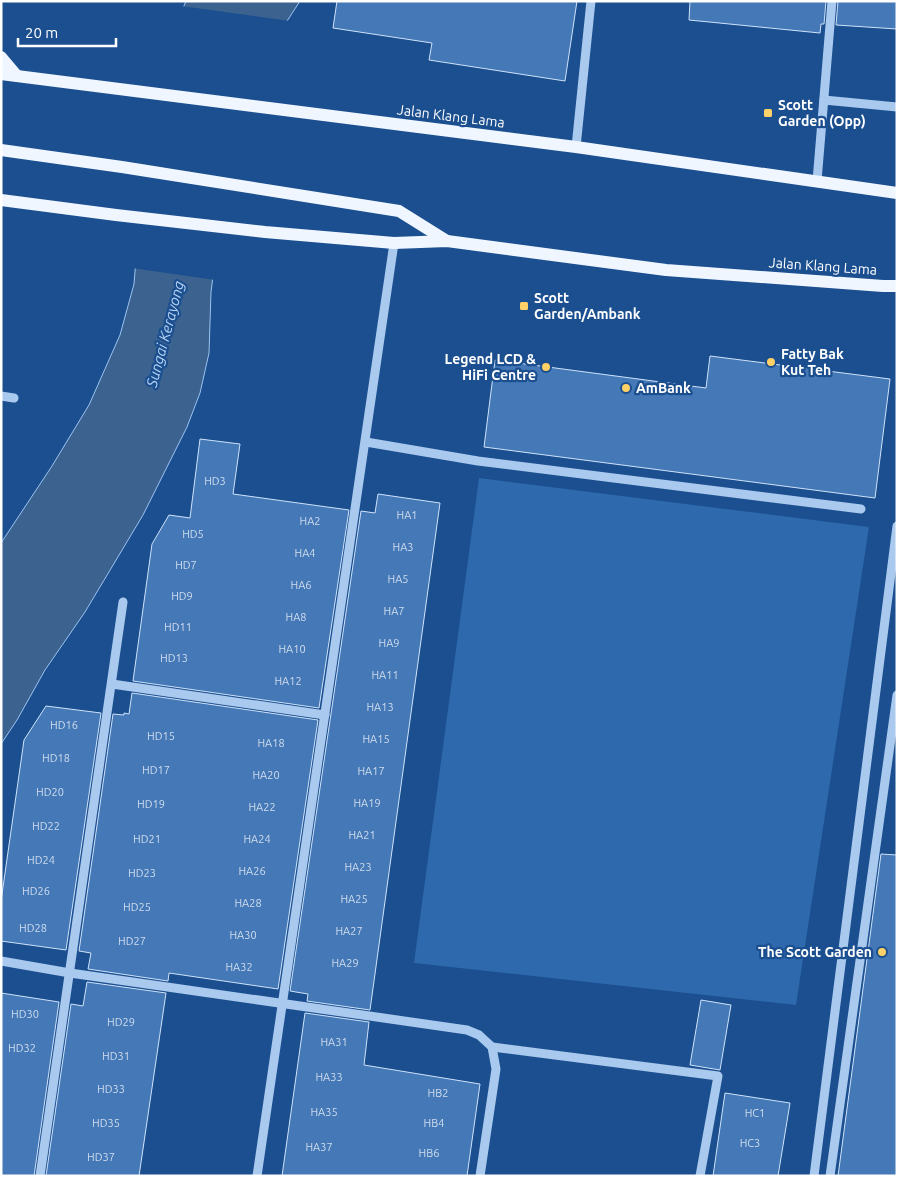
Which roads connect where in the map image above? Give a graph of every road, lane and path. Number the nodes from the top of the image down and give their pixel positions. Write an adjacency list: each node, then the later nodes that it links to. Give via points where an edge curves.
1 (591, 1): 8 (street)
2 (832, 1): 6 (street)
3 (1, 57): 5 (main road)
4 (1, 74): 5 (main road, Jalan Klang Lama)
5 (18, 76): 8 (main road, Jalan Klang Lama)
6 (824, 100): 7 (street); 10 (street)
7 (897, 107)
8 (576, 147): 10 (main road, Jalan Klang Lama)
9 (1, 150): 13 (main road, via 399,211)
10 (817, 181): 11 (main road, Jalan Klang Lama)
11 (897, 193)
12 (3, 203): 14 (main road, Jalan Klang Lama)
13 (446, 241): 14 (main road, Jalan Klang Lama); 15 (main road, Jalan Klang Lama, via 666,270)
14 (394, 243): 18 (street)
15 (897, 286)
16 (1, 396): 17 (street)
17 (14, 398)
18 (366, 442): 19 (street, via 478,461); 24 (street)
19 (861, 509)
20 (897, 526): 33 (street)
21 (123, 602): 22 (street)
22 (112, 684): 24 (street); 26 (street)
23 (897, 695): 34 (street)
24 (325, 715): 27 (street)
25 (1, 961): 26 (street)
26 (70, 973): 27 (street); 29 (street)
27 (283, 1003): 28 (street, via 467,1030 479,1035); 30 (street)
28 (492, 1047): 31 (street, via 496,1069); 32 (street, via 718,1076)
29 (40, 1176)
30 (258, 1176)
31 (480, 1176)
32 (700, 1176)
33 (814, 1176)
34 (830, 1176)

